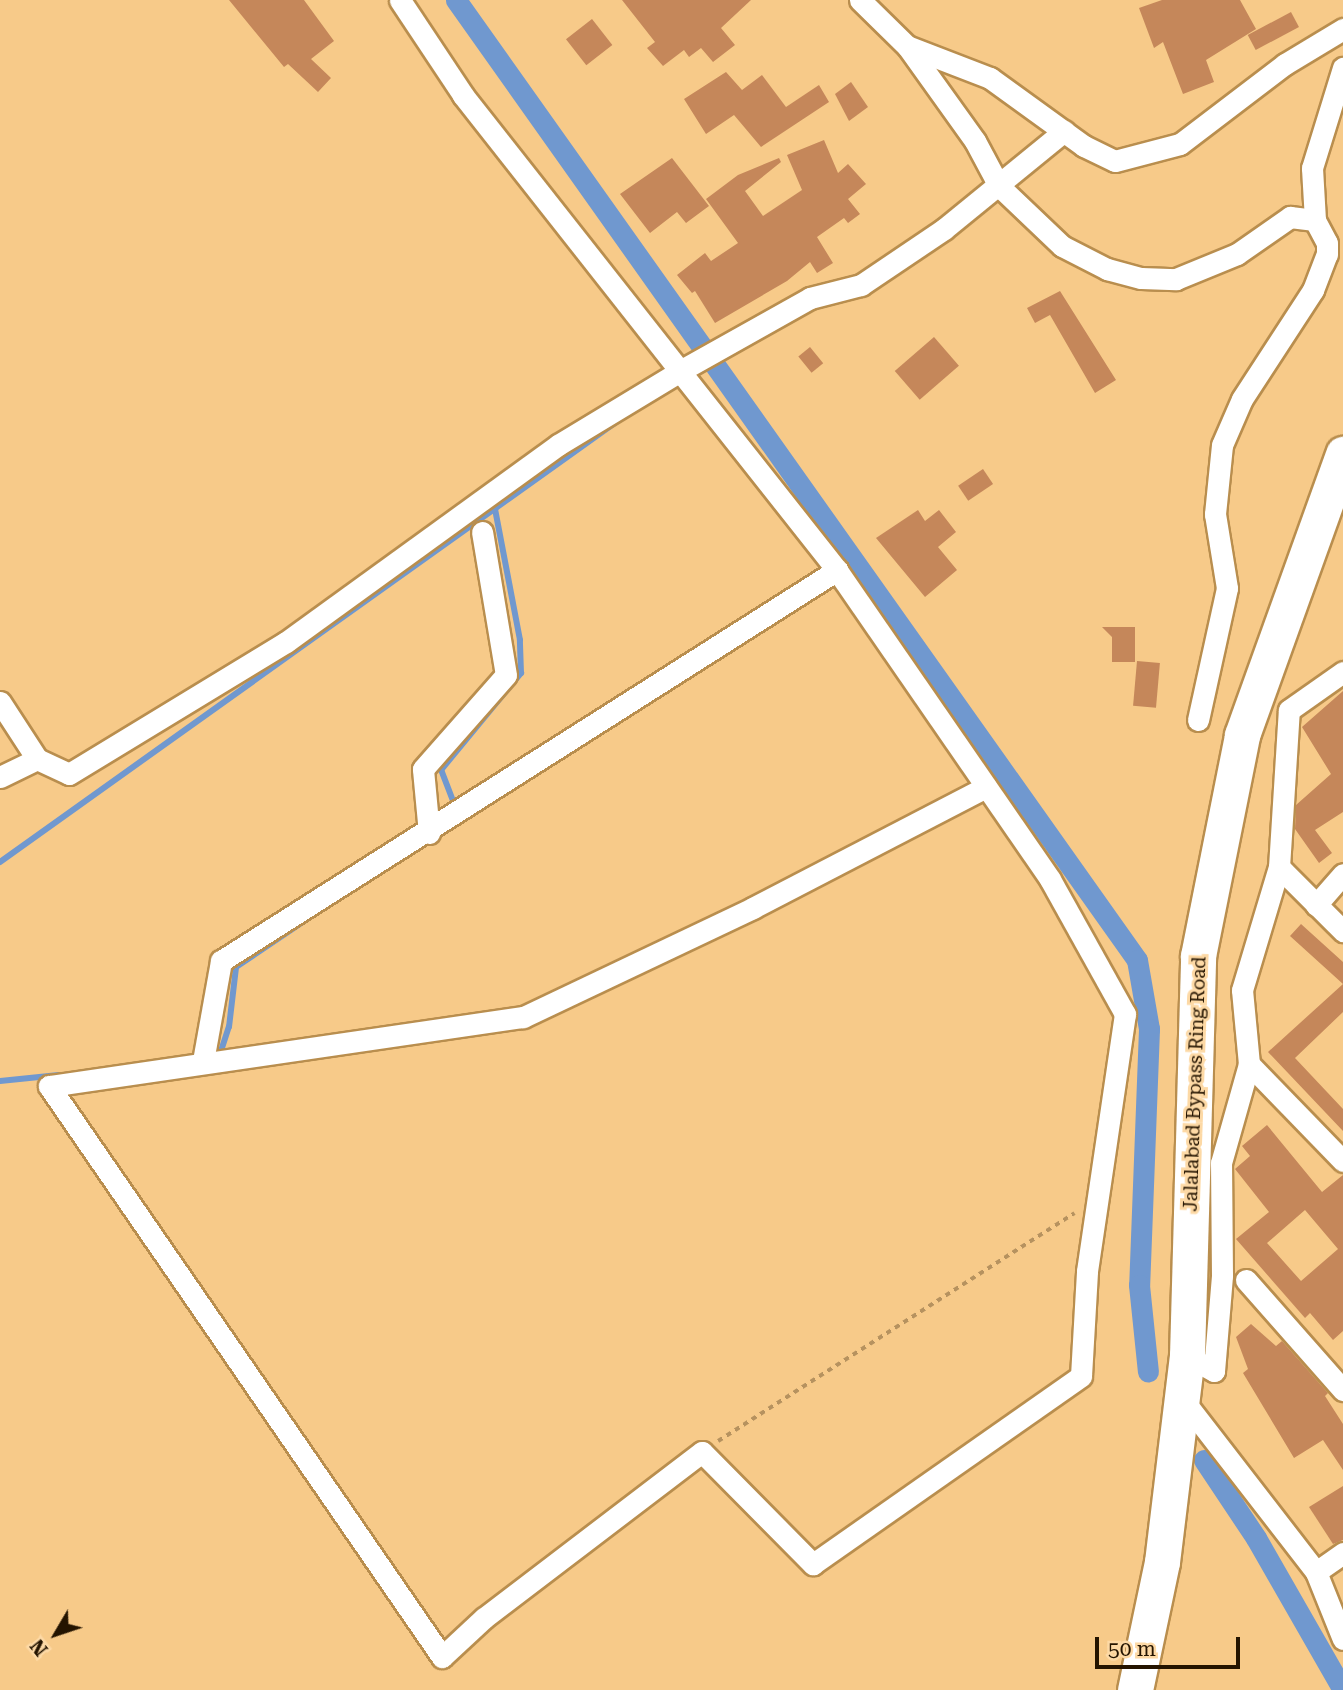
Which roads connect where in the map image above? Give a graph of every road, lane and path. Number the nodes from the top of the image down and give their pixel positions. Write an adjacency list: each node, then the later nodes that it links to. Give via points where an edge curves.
1 (400, 0): 9 (street, via 463,95)
2 (860, 0): 4 (street)
3 (1343, 29): 6 (street, via 1285,64 1181,144 1115,161)
4 (907, 46): 6 (street, via 990,78); 7 (street, via 975,141)
5 (1343, 68): 8 (street, via 1312,168)
6 (1064, 131): 7 (street)
7 (999, 186): 8 (street, via 1062,246 1107,269 1141,278 1176,279 1237,254 1290,217); 9 (street, via 861,285 810,298)
8 (1315, 220): 15 (street, via 1328,243 1313,290 1242,399 1222,445 1215,514 1227,588)
9 (680, 371): 12 (street); 16 (street, via 558,445 286,642 69,774)
10 (1343, 454): 29 (highway, Jalalabad Bypass Ring Road, via 1242,735 1198,956)
11 (482, 532): 19 (street, via 506,675 423,769)
12 (837, 570): 18 (street); 19 (street)
13 (1343, 672): 20 (street, via 1290,710)
14 (0, 702): 16 (street)
15 (1198, 720)
16 (37, 759): 17 (street)
17 (0, 777)
18 (986, 787): 24 (street, via 753,908 523,1017); 27 (street, via 1050,879 1125,1014)
19 (429, 833): 24 (street, via 221,961)
20 (1279, 867): 22 (street); 25 (street, via 1242,990)
21 (1343, 874): 22 (street)
22 (1316, 905): 23 (street)
23 (1343, 931)
24 (203, 1061): 32 (street, via 49,1086 442,1657 484,1618)
25 (1249, 1064): 26 (street); 29 (street, via 1220,1163 1222,1275 1214,1371)
26 (1343, 1161)
27 (1098, 1198): 32 (path); 32 (street, via 1087,1271 1081,1376 813,1564)
28 (1246, 1280): 30 (street)
29 (1187, 1356): 31 (highway, Jalalabad Bypass Ring Road)
30 (1343, 1390)
31 (1180, 1396): 34 (street); 36 (highway, Jalalabad Bypass Ring Road, via 1162,1562)
32 (702, 1452)
33 (1343, 1553): 34 (street)
34 (1316, 1572): 35 (street)
35 (1343, 1639)
36 (1135, 1690)

